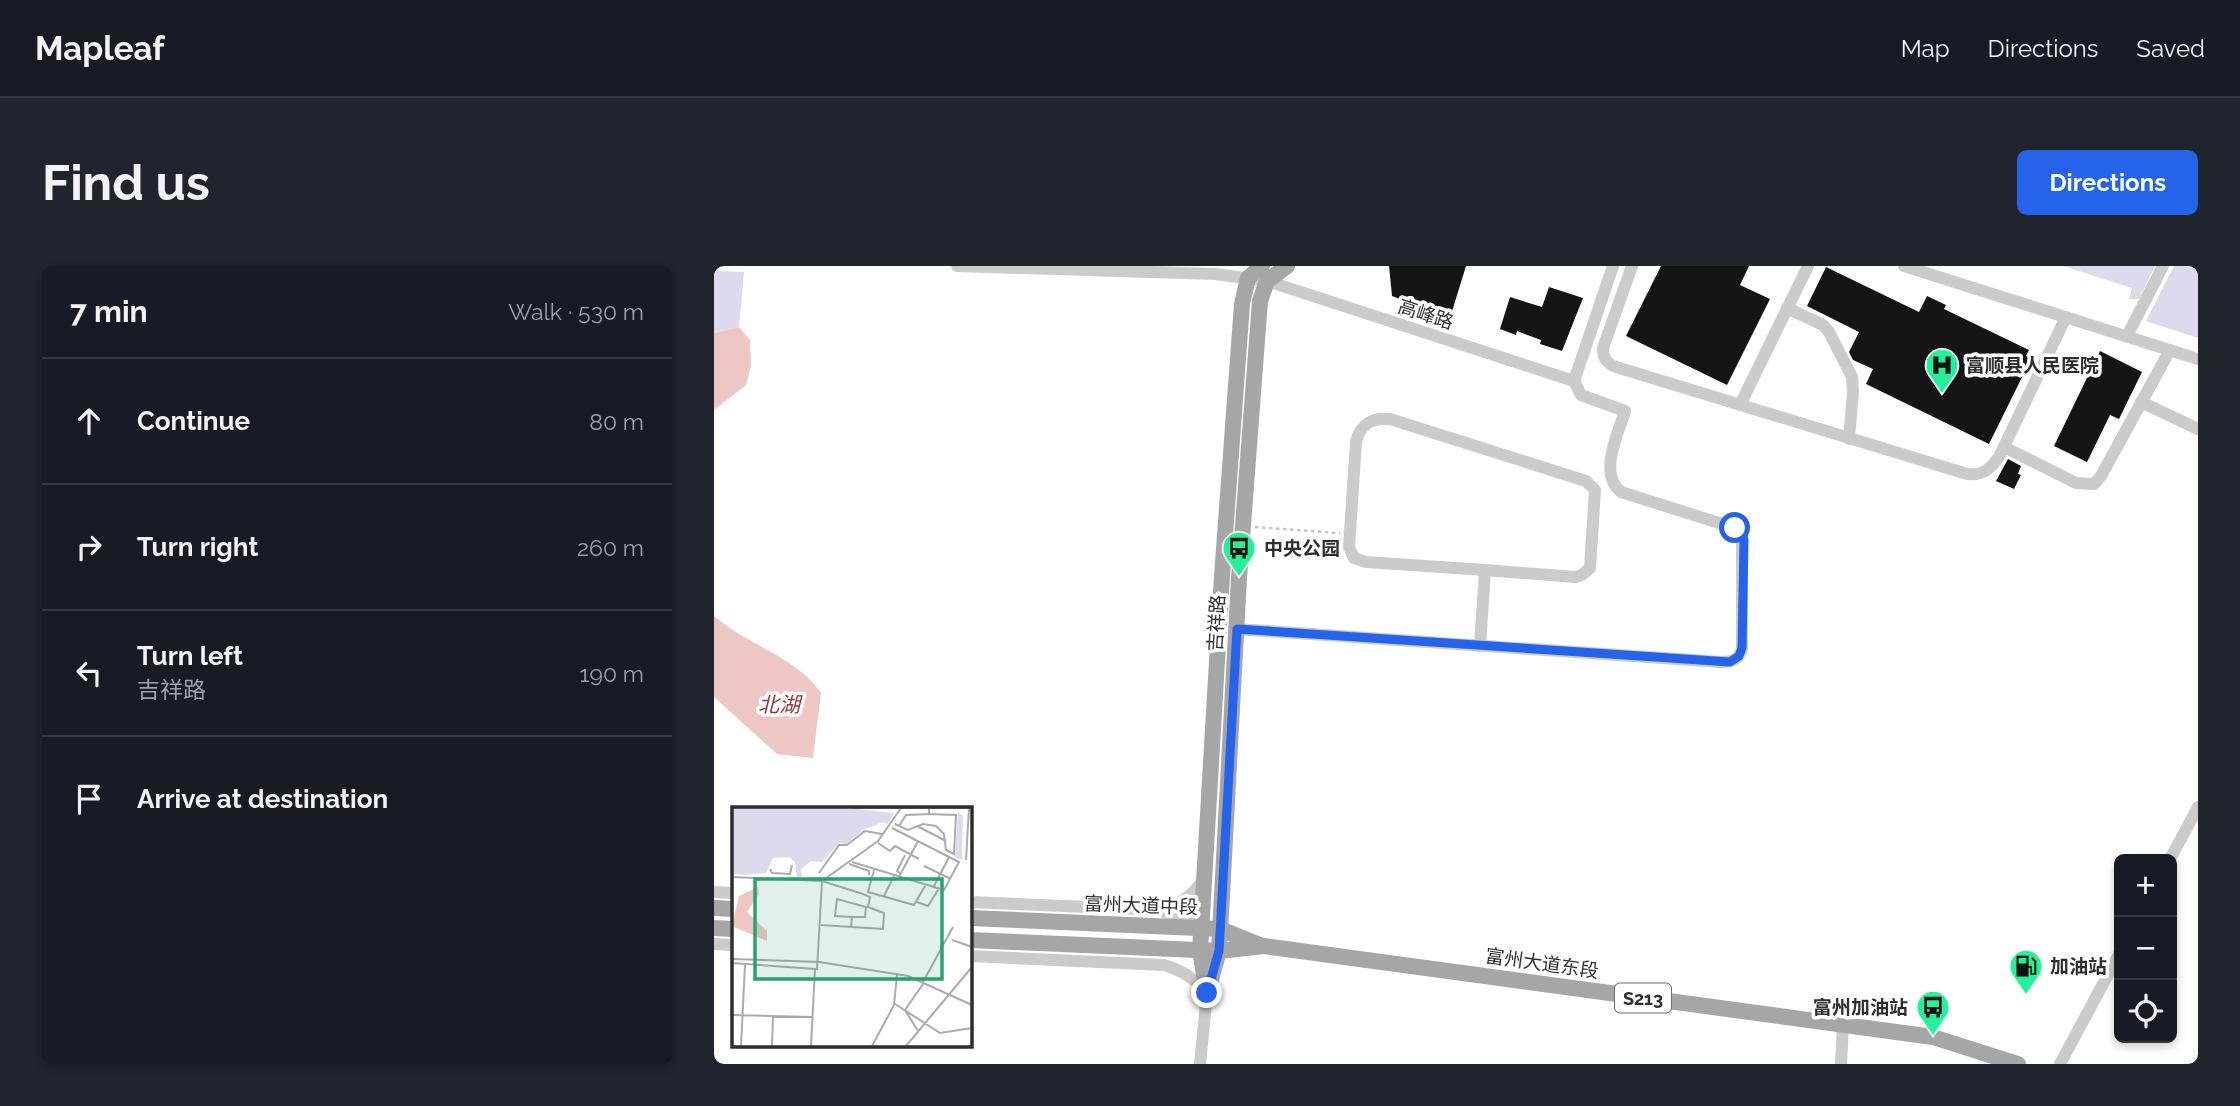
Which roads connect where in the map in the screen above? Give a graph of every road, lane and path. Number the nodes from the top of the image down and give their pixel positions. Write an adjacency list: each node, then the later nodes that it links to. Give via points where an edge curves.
1 (957, 266): 9 (street)
2 (1287, 266): 8 (main road)
3 (1613, 266): 15 (street)
4 (1632, 266): 17 (street, via 1603,348 1606,362)
5 (1808, 266): 10 (street)
6 (1905, 266): 11 (street)
7 (2163, 266): 12 (street)
8 (1265, 273): 9 (main road); 15 (street, 高峰路); 21 (main road, 吉祥路)
9 (1248, 278): 28 (main road, 吉祥路, via 1242,304 1224,549)
10 (1787, 308): 17 (street); 19 (street, via 1823,325 1852,377)
11 (2066, 317): 12 (street); 20 (street)
12 (2127, 336): 13 (street)
13 (2170, 350): 14 (street); 16 (street)
14 (2198, 359)
15 (1574, 381): 25 (street, via 1581,395 1625,411 1612,454 1611,479 1616,488 1735,528 1742,535 1741,652 1735,660 1721,663)
16 (2141, 402): 18 (street); 20 (street, via 2094,484 2076,483)
17 (1740, 405): 19 (street)
18 (2198, 429)
19 (1849, 439): 20 (street, via 1975,475 1990,468)
20 (2004, 447)
21 (1243, 526): 22 (path); 24 (main road, 吉祥路)
22 (1350, 533): 23 (street, via 1351,553 1359,561); 23 (street, via 1358,434 1373,419 1390,419 1592,485 1596,497 1587,572 1575,577)
23 (1485, 570): 25 (street)
24 (1237, 629): 25 (street); 39 (main road, 吉祥路)
25 (1480, 646)
26 (2198, 807): 27 (street)
27 (2173, 854)
28 (1204, 879): 34 (street, via 1191,897); 36 (main road, 吉祥路)
29 (714, 892): 30 (street)
30 (732, 892)
31 (971, 902): 34 (street)
32 (714, 908): 33 (main road)
33 (732, 909)
34 (1159, 910): 36 (street)
35 (971, 918): 36 (main road, 富州大道中段 / S213)
36 (1201, 928): 39 (main road, 富州大道中段 / S213); 44 (main road, 吉祥路)
37 (714, 929): 38 (main road)
38 (732, 929)
39 (1220, 929): 43 (main road, 富州大道中段 / S213); 45 (main road, 吉祥路)
40 (971, 940): 44 (main road, S213)
41 (714, 944): 42 (street)
42 (732, 945)
43 (1265, 946): 45 (main road, S213); 50 (main road, 富州大道东段 / S213)
44 (1200, 950): 45 (main road, S213); 48 (street); 49 (main road, 吉祥路)
45 (1219, 951): 49 (main road, 吉祥路)
46 (971, 956): 48 (street)
47 (2114, 963): 54 (street)
48 (1164, 965): 49 (street, via 1193,977)
49 (1207, 993): 51 (street, 吉祥路)
50 (1843, 1025): 52 (street); 53 (main road, 富州大道东段 / S213, via 1933,1037)
51 (1200, 1064)
52 (1841, 1064)
53 (2018, 1064)
54 (2060, 1064)

